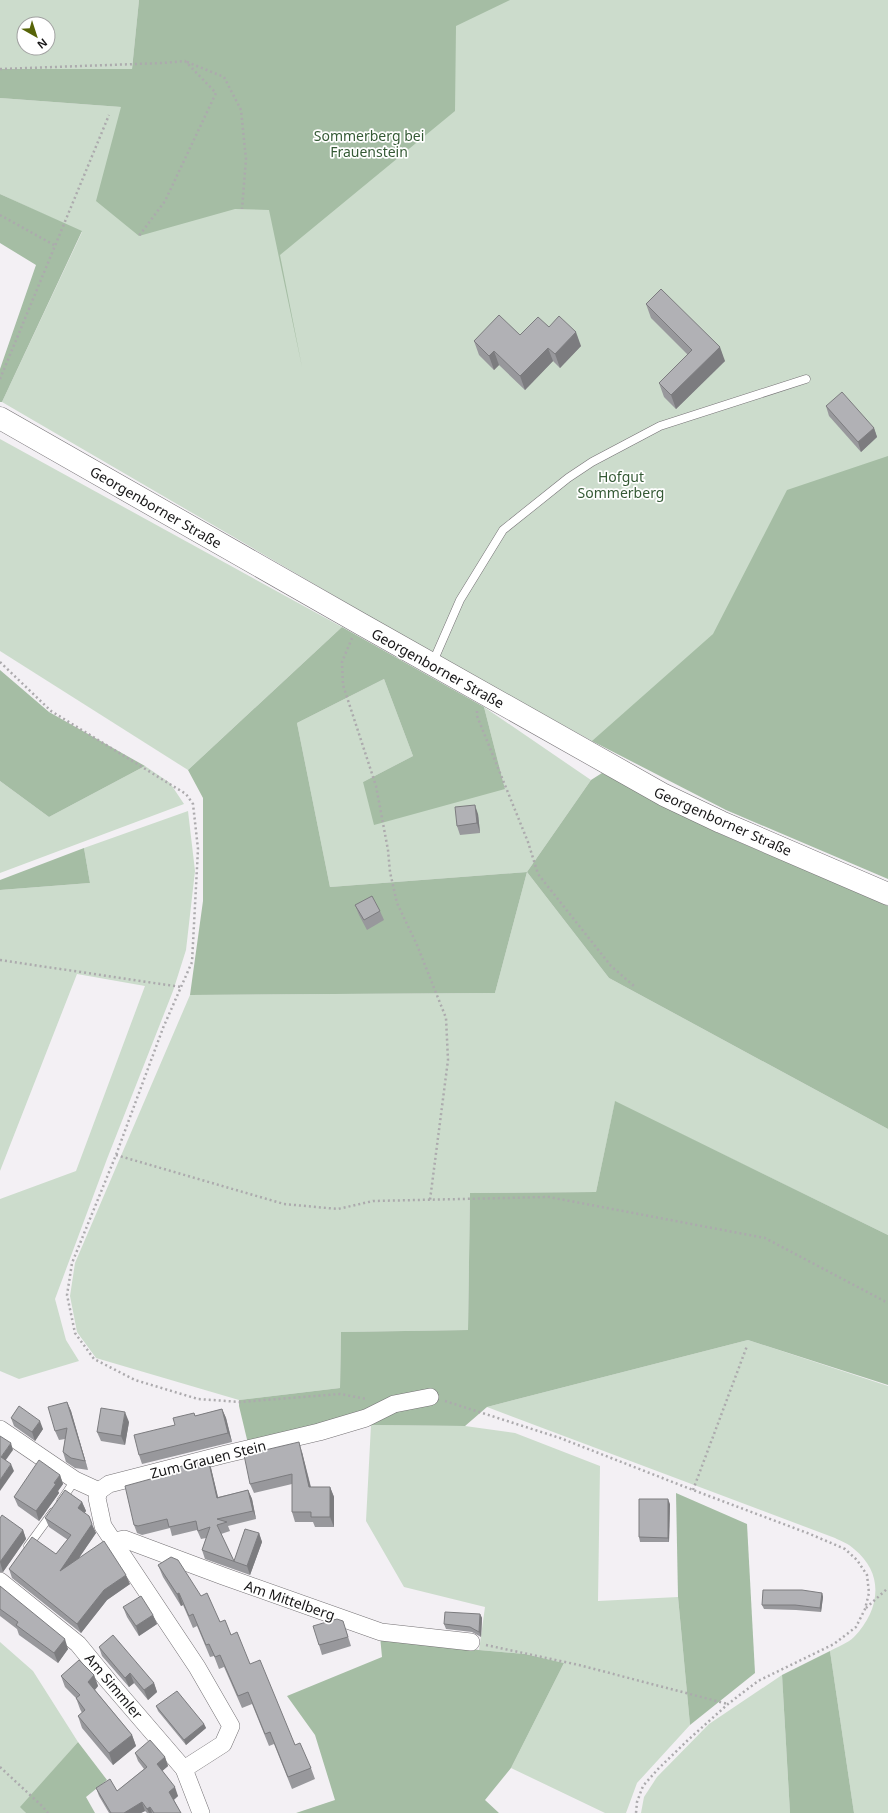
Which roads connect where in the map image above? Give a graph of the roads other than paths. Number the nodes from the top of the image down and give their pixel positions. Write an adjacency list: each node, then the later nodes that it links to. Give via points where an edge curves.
1 (806, 379): 3 (lane, via 660,426 592,462 568,478 503,530 460,600)
2 (0, 418): 3 (main road, Georgenborner Straße)
3 (433, 666): 4 (main road, Georgenborner Straße, via 664,795)
4 (888, 894)
5 (430, 1397): 8 (street, Zum Grauen Stein, via 394,1404 366,1418 325,1430 110,1484)
6 (0, 1429): 7 (street)
7 (75, 1480): 8 (street); 10 (lane)
8 (99, 1492): 9 (street, via 97,1498 103,1526)
9 (114, 1541): 12 (street, Am Mittelberg, via 124,1539 380,1632); 13 (street, via 197,1667 231,1726 222,1744)
10 (25, 1551)
11 (3, 1580): 13 (street, Am Simmler, via 78,1644)
12 (471, 1642)
13 (184, 1769): 14 (street, Am Simmler)
14 (201, 1813)

